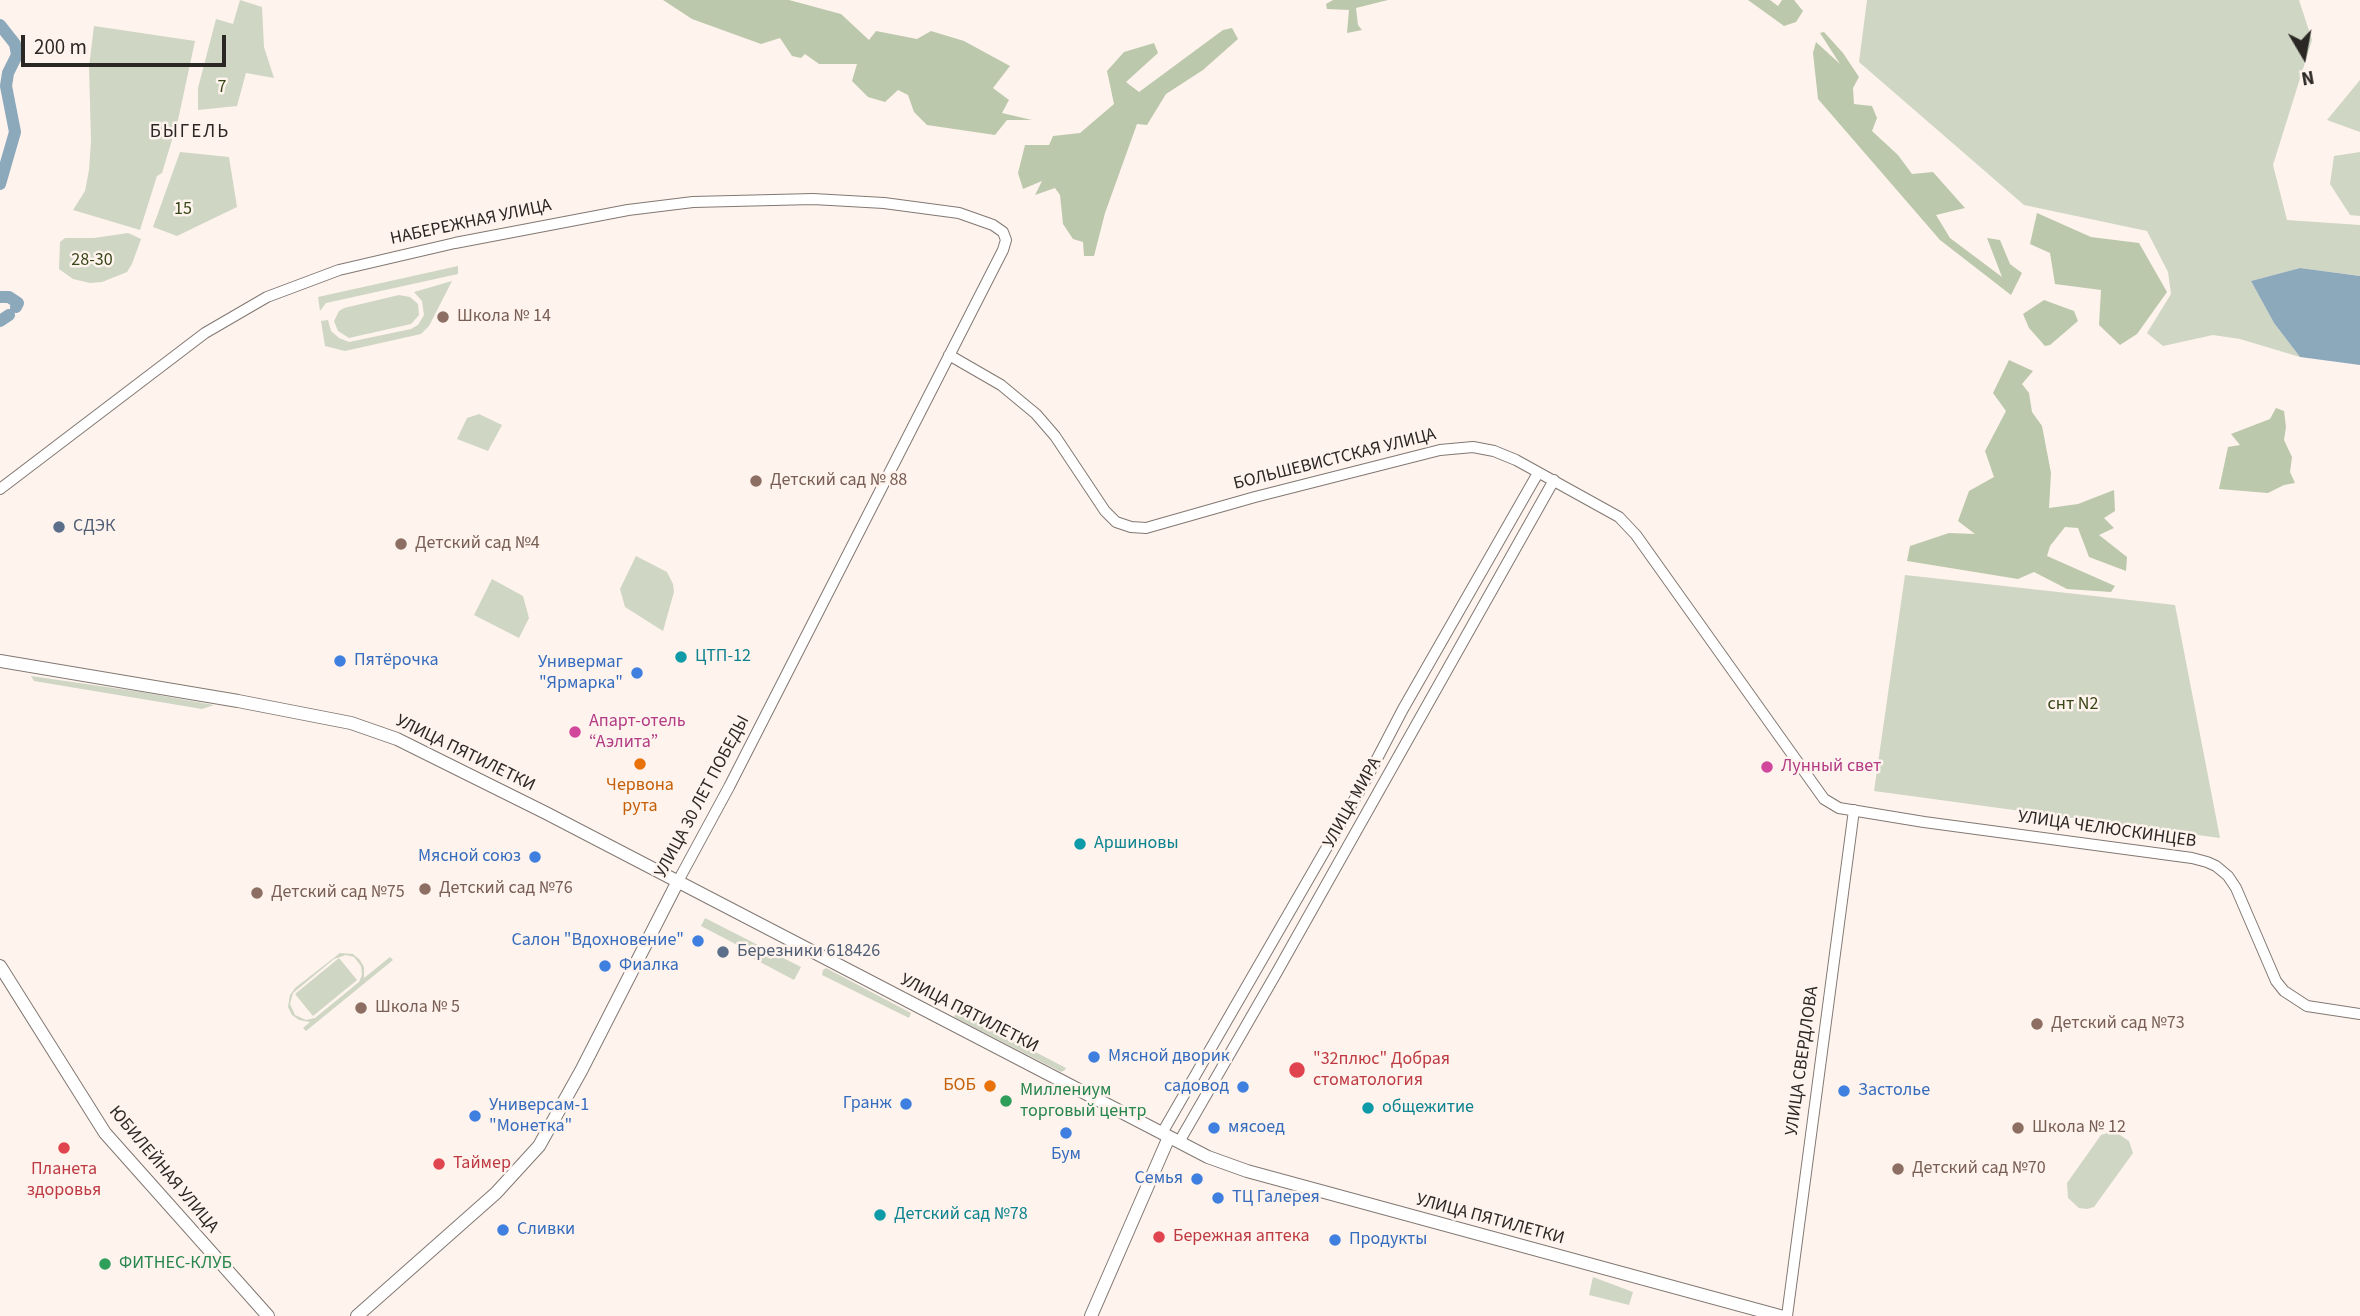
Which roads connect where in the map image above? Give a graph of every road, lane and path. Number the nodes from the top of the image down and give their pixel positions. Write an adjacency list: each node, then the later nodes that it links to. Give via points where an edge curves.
1 (1006, 240): 2 (street, УЛИЦА 30 ЛЕТ ПОБЕДЫ); 5 (street, НАБЕРЕЖНАЯ УЛИЦА, via 993,225 958,213 884,203 813,199 693,202 628,210 368,263 267,297 216,326)
2 (949, 355): 3 (street, БОЛЬШЕВИСТСКАЯ УЛИЦА, via 1001,385 1036,414 1105,511 1130,527 1146,528 1440,450 1473,447 1494,451); 8 (street, УЛИЦА 30 ЛЕТ ПОБЕДЫ)
3 (1538, 473): 4 (street, БОЛЬШЕВИСТСКАЯ УЛИЦА); 11 (street, УЛИЦА МИРА)
4 (1554, 480): 7 (street, БОЛЬШЕВИСТСКАЯ УЛИЦА, via 1619,517 1636,535 1824,799); 11 (street, УЛИЦА МИРА, via 1322,894)
5 (0, 488)
6 (0, 662): 8 (main road, УЛИЦА ПЯТИЛЕТКИ, via 351,723 455,766)
7 (1854, 810): 10 (street, УЛИЦА ЧЕЛЮСКИНЦЕВ, via 2207,862 2228,876 2236,888 2284,990 2307,1006); 16 (street, УЛИЦА СВЕРДЛОВА)
8 (677, 883): 11 (main road, УЛИЦА ПЯТИЛЕТКИ); 13 (main road, УЛИЦА 30 ЛЕТ ПОБЕДЫ, via 539,1146 496,1193)
9 (0, 966): 12 (main road, ЮБИЛЕЙНАЯ УЛИЦА, via 105,1133)
10 (2360, 1014)
11 (1170, 1137): 14 (main road, УЛИЦА МИРА); 15 (main road, УЛИЦА ПЯТИЛЕТКИ, via 1247,1171)
12 (268, 1316)
13 (357, 1316)
14 (1091, 1316)
15 (1780, 1316)
16 (1787, 1316)

